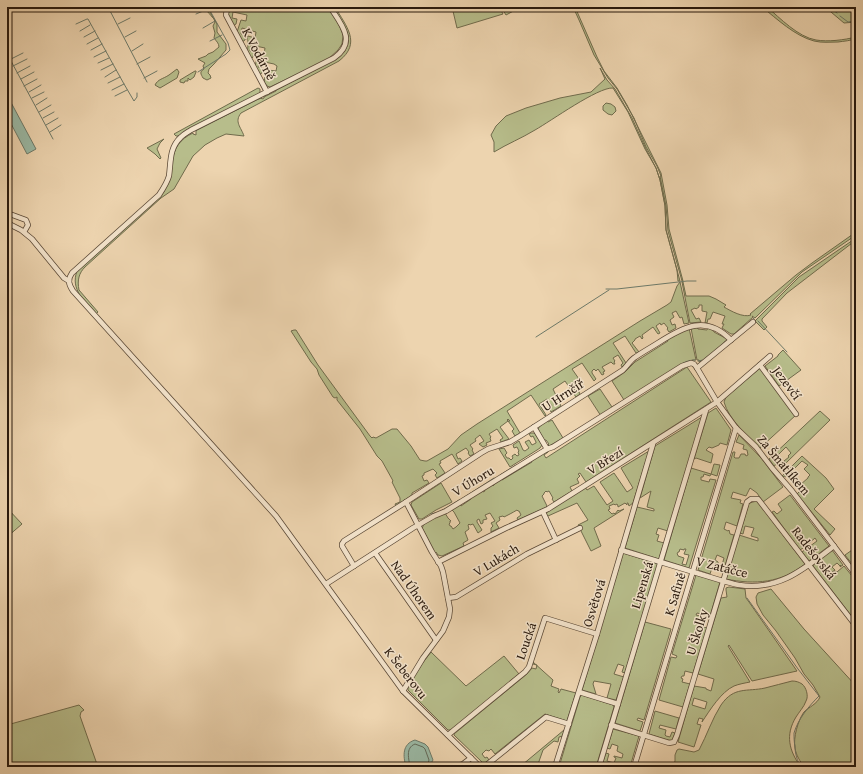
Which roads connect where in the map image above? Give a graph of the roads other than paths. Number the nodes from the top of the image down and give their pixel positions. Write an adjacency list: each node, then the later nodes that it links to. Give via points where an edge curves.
1 (232, 7): 3 (street, K Vodárně, via 226,15)
2 (330, 7): 3 (street, via 345,34 345,46 341,52)
3 (268, 92): 7 (street, via 181,137 172,152 169,177 159,195 72,273)
4 (7, 213): 6 (street, via 26,220 28,225)
5 (7, 223): 6 (street)
6 (24, 232): 7 (street, K Šeberovu)
7 (69, 281): 36 (street, K Šeberovu, via 73,291 276,516)
8 (753, 322): 9 (street)
9 (731, 340): 12 (street); 16 (street, U Hrnčíř, via 720,331 709,327 683,328)
10 (770, 356): 11 (street, V Březí)
11 (760, 365): 13 (street, V Březí); 15 (street, Jezevčí)
12 (697, 368): 13 (street, Za Šmatlíkem); 19 (street, V Úhoru, via 691,363 682,366 553,448)
13 (717, 402): 14 (street, V Březí); 17 (street, Za Šmatlíkem)
14 (706, 410): 18 (street, V Březí); 30 (street, Lipenská)
15 (796, 414)
16 (534, 427): 19 (street); 21 (street, U Hrnčíř, via 510,442 481,453)
17 (736, 428): 26 (street, Za Šmatlíkem, via 756,447); 33 (street, K Safině)
18 (653, 444): 22 (street, V Březí); 27 (street, Osvětová)
19 (547, 449): 23 (street, V Úhoru)
20 (751, 499): 31 (street, Radešovská, via 758,499); 35 (street, U Školky, via 747,502)
21 (406, 502): 23 (street); 32 (street, U Hrnčíř, via 344,541 342,546)
22 (543, 512): 25 (street); 29 (street, V Březí)
23 (418, 526): 28 (street, V Úhoru); 29 (street)
24 (580, 528): 25 (street, V Lukách)
25 (556, 540): 37 (street, V Lukách, via 526,554 456,597)
26 (834, 546): 31 (street, V Zatáčce); 34 (street, Za Šmatlíkem)
27 (622, 550): 30 (street, V Zatáčce); 39 (street, Osvětová)
28 (375, 552): 32 (street, V Úhoru); 40 (street, Nad Úhorem)
29 (438, 562): 37 (street, via 443,572)
30 (660, 562): 33 (street, V Zatáčce); 43 (street, Lipenská)
31 (809, 565): 35 (street, V Zatáčce, via 772,584 739,585); 38 (street, Radešovská)
32 (354, 566): 36 (street, V Úhoru)
33 (693, 572): 35 (street, V Zatáčce); 46 (street, K Safině)
34 (856, 575)
35 (723, 581): 46 (street, U Školky, via 674,742 669,743)
36 (326, 584): 41 (street, K Šeberovu)
37 (448, 598): 40 (street, via 449,617)
38 (856, 626)
39 (597, 634): 42 (street, Osvětová); 47 (street, Loucká, via 545,618 526,672)
40 (436, 640): 41 (street)
41 (403, 691): 47 (street, K Šeberovu)
42 (579, 692): 43 (street); 44 (street, Osvětová)
43 (618, 704): 45 (street, Lipenská)
44 (569, 724): 51 (street, via 546,717); 52 (street, Osvětová)
45 (612, 725): 46 (street); 53 (street, Lipenská)
46 (644, 734): 54 (street, K Safině)
47 (448, 736): 48 (street, K Šeberovu)
48 (471, 758): 49 (street); 50 (street, K Šeberovu)
49 (453, 767)
50 (480, 767)
51 (484, 767)
52 (555, 767)
53 (599, 767)
54 (634, 767)

